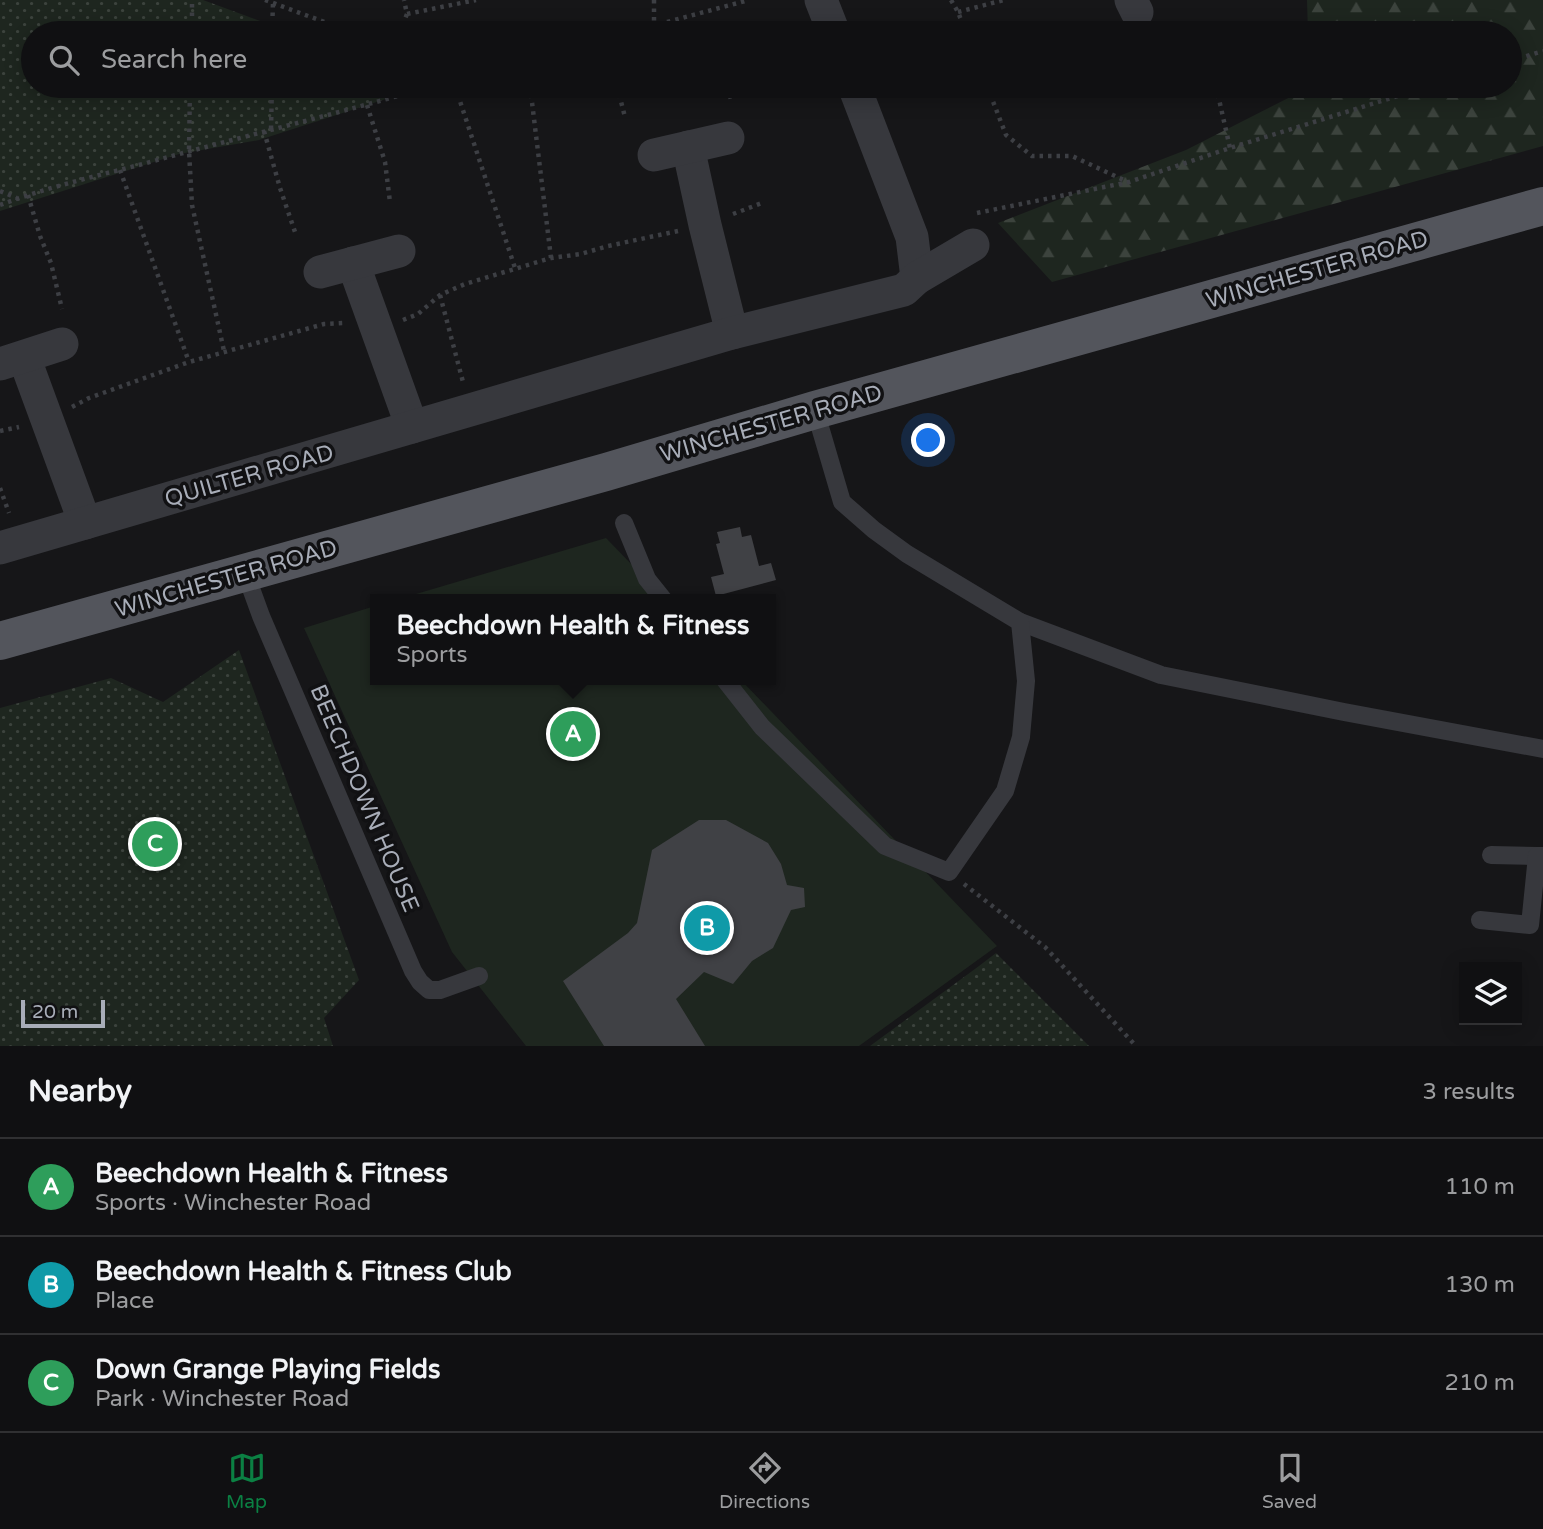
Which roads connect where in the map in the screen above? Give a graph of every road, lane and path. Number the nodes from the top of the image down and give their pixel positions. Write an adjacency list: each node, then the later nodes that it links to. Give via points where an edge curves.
1 (192, 0): 13 (path)
2 (265, 0): 10 (path)
3 (404, 0): 12 (path)
4 (475, 0): 12 (path)
5 (654, 0): 17 (path)
6 (749, 0): 18 (path)
7 (821, 0): 19 (street)
8 (951, 0): 11 (path)
9 (1004, 0): 11 (path)
10 (273, 1): 14 (path); 15 (path)
11 (958, 12): 20 (path)
12 (407, 14): 16 (path)
13 (191, 21)
14 (272, 21)
15 (324, 21)
16 (404, 21)
17 (654, 21)
18 (672, 21)
19 (829, 21)
20 (961, 21)
21 (1543, 51): 22 (path)
22 (1522, 57)
23 (190, 98): 40 (path)
24 (271, 98): 35 (path)
25 (391, 98): 33 (path)
26 (459, 98): 55 (path)
27 (531, 98): 53 (path)
28 (620, 98): 34 (path)
29 (859, 98): 57 (street, via 912,237)
30 (992, 98): 43 (path, via 1006,135 1032,156 1072,156)
31 (1219, 98): 39 (path)
32 (1391, 98): 39 (path)
33 (367, 105): 35 (path); 47 (path, via 385,162)
34 (625, 117)
35 (271, 129): 36 (path)
36 (264, 131): 40 (path); 51 (path)
37 (728, 138): 38 (street)
38 (688, 147): 41 (street); 60 (street)
39 (1230, 148): 43 (path)
40 (189, 151): 42 (path); 62 (path, via 192,205)
41 (654, 155)
42 (120, 170): 45 (path); 64 (path)
43 (1129, 182): 50 (path)
44 (0, 191): 46 (path)
45 (28, 195): 46 (path); 59 (path)
46 (18, 198): 48 (path)
47 (390, 202)
48 (0, 205)
49 (1543, 206): 66 (main road, WINCHESTER ROAD)
50 (971, 230): 57 (street, QUILTER ROAD)
51 (295, 232)
52 (399, 251): 54 (street)
53 (551, 258)
54 (354, 263): 56 (street); 67 (street)
55 (515, 268)
56 (320, 272)
57 (917, 278): 60 (street, QUILTER ROAD, via 904,290)
58 (440, 295): 65 (path)
59 (62, 309)
60 (732, 333): 67 (street, QUILTER ROAD)
61 (62, 344): 63 (street)
62 (224, 351)
63 (12, 361): 68 (street)
64 (189, 362)
65 (464, 386)
66 (815, 410): 71 (main road, WINCHESTER ROAD); 73 (lane, via 842,502 907,554)
67 (412, 427): 68 (street, QUILTER ROAD)
68 (85, 523): 70 (street, QUILTER ROAD)
69 (624, 523): 72 (lane, via 646,579)
70 (0, 548)
71 (245, 572): 74 (main road, WINCHESTER ROAD); 82 (lane, BEECHDOWN HOUSE, via 413,971 429,990)
72 (659, 594)
73 (1020, 622): 76 (lane, via 1161,675); 79 (lane, via 1026,681 1021,737 1005,791)
74 (0, 641)
75 (729, 685): 79 (lane, via 762,727 885,846)
76 (1543, 749)
77 (1491, 855): 78 (lane)
78 (1540, 856): 81 (lane)
79 (949, 872): 83 (path, via 1045,947)
80 (1480, 920): 81 (lane)
81 (1536, 926)
82 (479, 976)
83 (1136, 1046)

